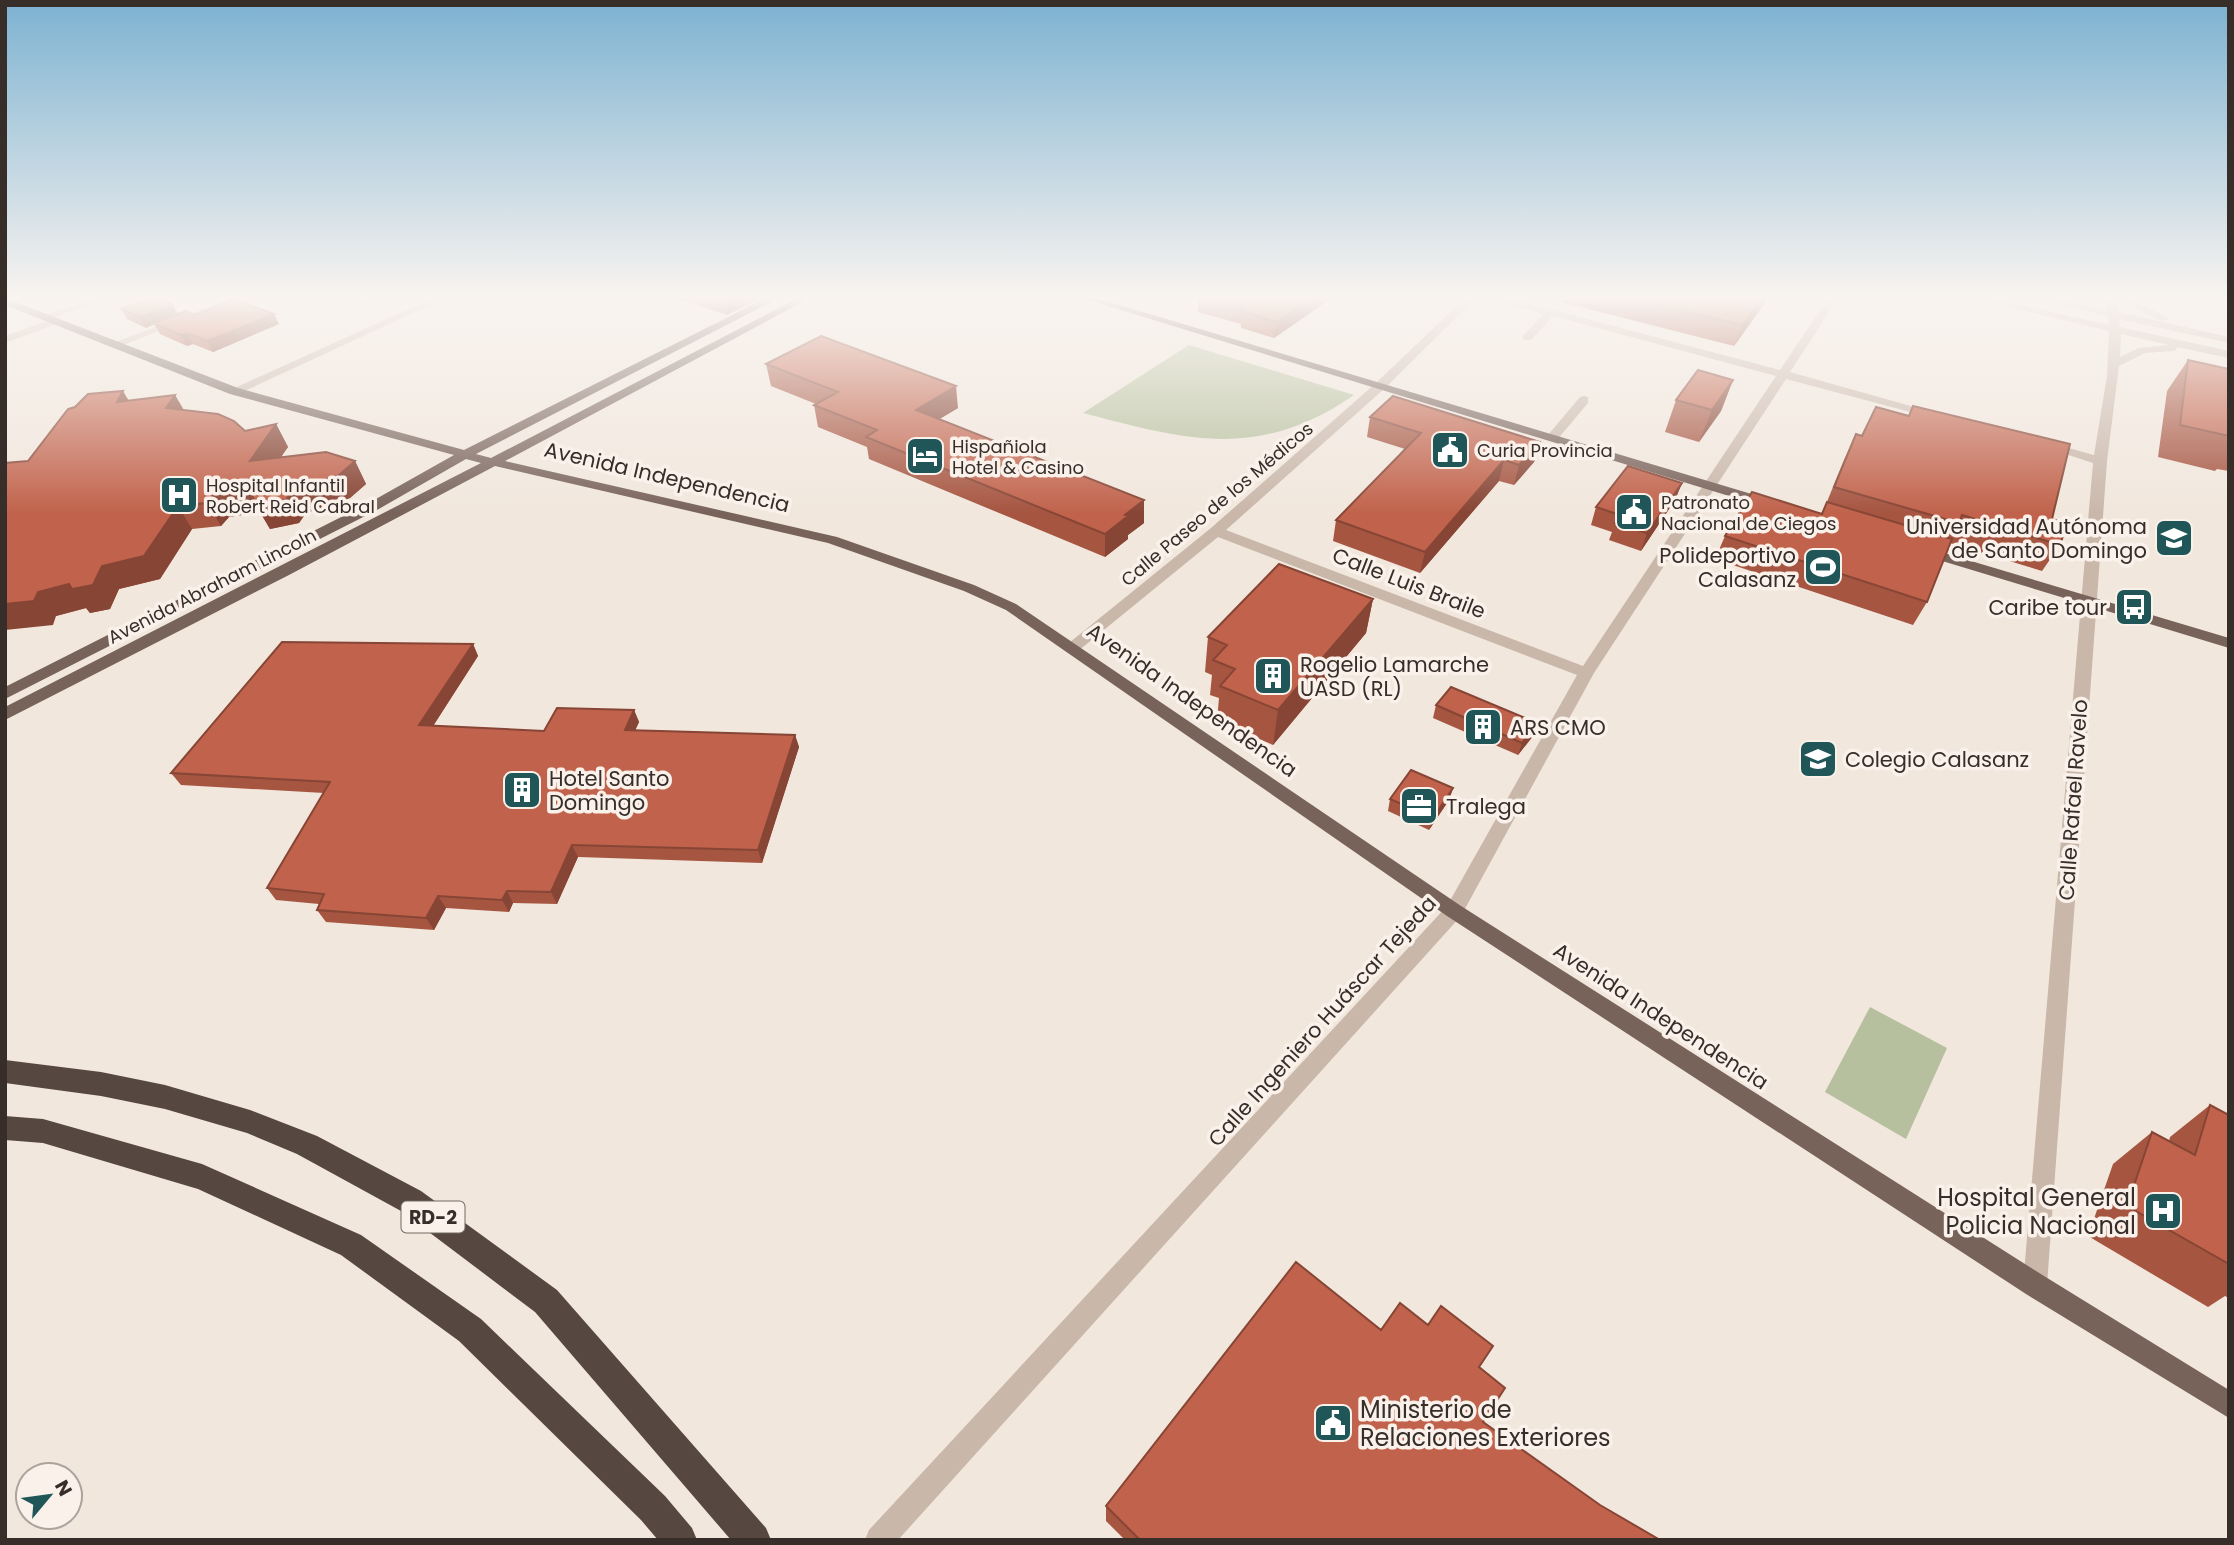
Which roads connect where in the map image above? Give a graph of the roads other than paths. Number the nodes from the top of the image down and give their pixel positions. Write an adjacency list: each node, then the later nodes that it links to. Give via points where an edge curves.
1 (177, 369): 12 (main road, Avenida Independencia)
2 (283, 369): 12 (street)
3 (633, 369): 17 (main road, Avenida Abraham Lincoln)
4 (669, 369): 19 (main road, Avenida Abraham Lincoln)
5 (1324, 369): 11 (main road)
6 (1397, 369): 11 (street, Calle Paseo de los Médicos)
7 (1769, 369): 10 (street)
8 (1787, 369): 10 (street, Calle Ingeniero Huáscar Tejeda)
9 (2112, 369): 18 (street, Calle Rafael Ravelo)
10 (1784, 373): 14 (street); 20 (street, Calle Ingeniero Huáscar Tejeda)
11 (1380, 386): 15 (main road); 22 (street, Calle Paseo de los Médicos)
12 (234, 391): 17 (main road, Avenida Independencia)
13 (1584, 400): 15 (street)
14 (1942, 417)
15 (1552, 438): 20 (main road)
16 (2034, 443): 18 (street)
17 (464, 454): 19 (main road, Avenida Independencia); 28 (main road, Avenida Abraham Lincoln, via 372,507)
18 (2100, 461): 24 (street, Calle Rafael Ravelo)
19 (492, 462): 26 (main road, Avenida Independencia, via 832,540 969,588 1011,607); 29 (main road, Avenida Abraham Lincoln)
20 (1709, 486): 21 (main road); 27 (street, Calle Ingeniero Huáscar Tejeda)
21 (1787, 509)
22 (1216, 531): 26 (street, Calle Paseo de los Médicos); 27 (street, Calle Luis Braile)
23 (1916, 548): 24 (main road)
24 (2089, 601): 25 (main road); 33 (street, Calle Rafael Ravelo)
25 (2229, 643)
26 (1072, 647): 30 (main road, Avenida Independencia)
27 (1586, 673): 30 (street, Calle Ingeniero Huáscar Tejeda)
28 (5, 694)
29 (5, 714)
30 (1454, 911): 33 (main road, Avenida Independencia); 37 (street, Calle Ingeniero Huáscar Tejeda)
31 (5, 1071): 36 (highway, RD-2, via 165,1097 250,1122 307,1145 411,1201 546,1301)
32 (5, 1128): 35 (highway, via 43,1131 202,1177 351,1245 470,1330 653,1508)
33 (2035, 1285): 34 (main road, Avenida Independencia)
34 (2229, 1405)
35 (680, 1540)
36 (754, 1540)
37 (879, 1540)

